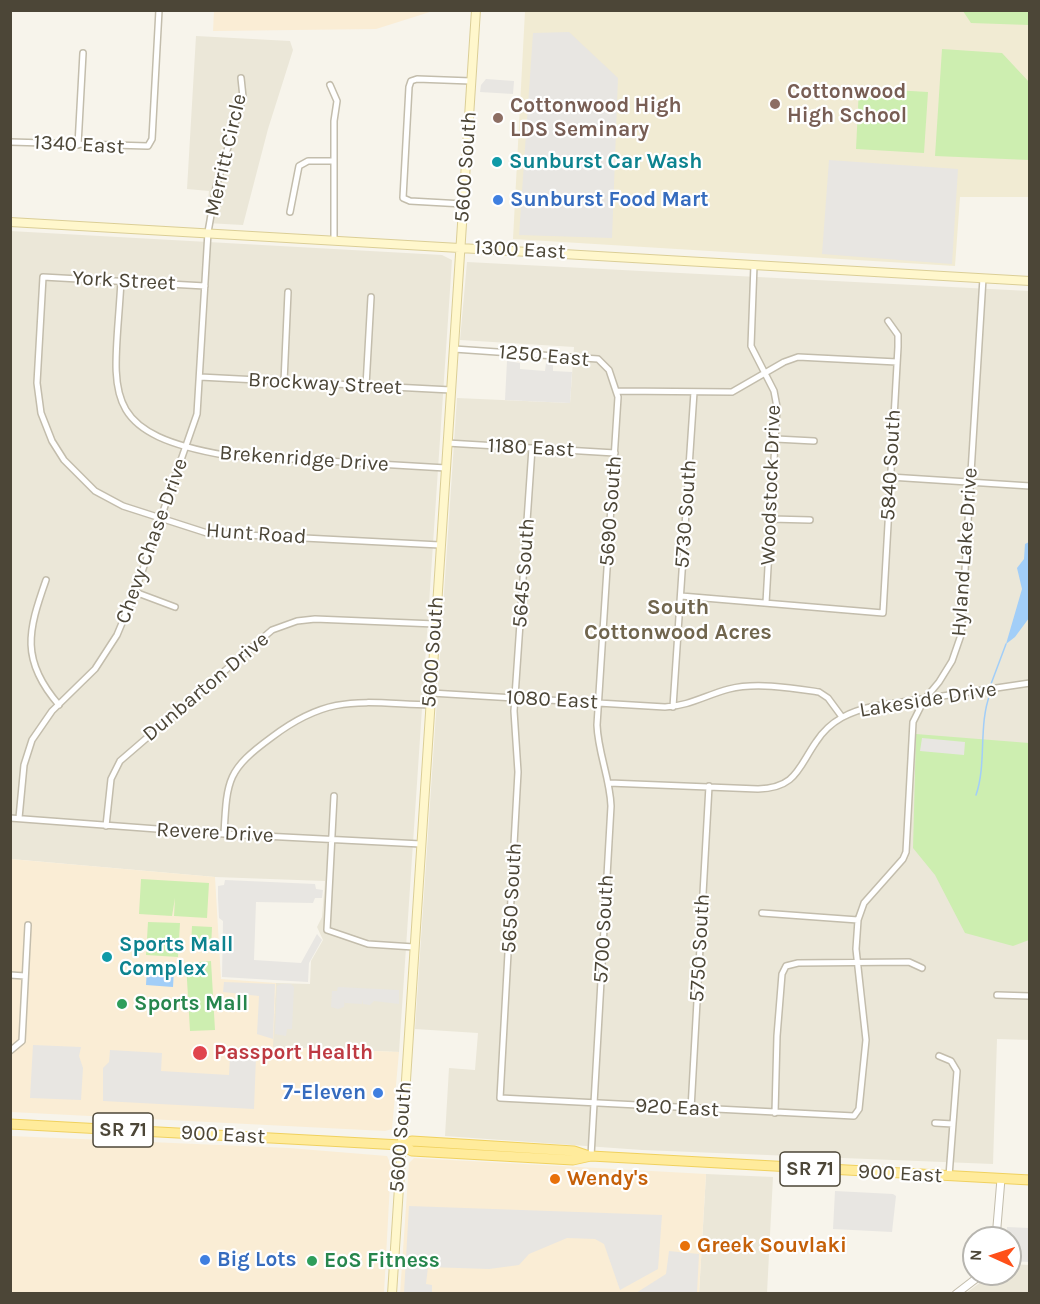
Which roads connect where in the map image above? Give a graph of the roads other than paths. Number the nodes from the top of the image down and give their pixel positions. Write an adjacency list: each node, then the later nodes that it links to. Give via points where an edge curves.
1 (159, 10): 8 (street, 1340 East, via 152,139 148,146)
2 (476, 10): 5 (main road, 5600 South)
3 (83, 53): 8 (street)
4 (241, 78): 13 (street, Merritt Circle, via 243,97 216,187)
5 (471, 81): 10 (main road, 5600 South); 10 (street, via 411,81 403,198)
6 (330, 85): 9 (street, via 337,101)
7 (10, 142): 8 (street, 1340 East)
8 (78, 145)
9 (334, 161): 11 (street, via 308,160 299,166); 14 (street)
10 (463, 204): 15 (main road, 5600 South)
11 (290, 213)
12 (10, 222): 13 (main road, 1300 East)
13 (208, 232): 14 (main road, 1300 East); 21 (street, Chevy Chase Drive)
14 (334, 239): 15 (main road, 1300 East)
15 (460, 247): 16 (main road, 1300 East); 25 (main road, 5600 South)
16 (754, 265): 18 (main road, 1300 East); 27 (street, Woodstock Drive, via 751,346)
17 (43, 277): 19 (street, York Street); 44 (street, Hunt Road, via 38,383 42,413 52,441 71,469 95,491)
18 (983, 278): 20 (main road, 1300 East); 42 (street, Hyland Lake Drive)
19 (121, 281): 21 (street, York Street); 37 (street, Brekenridge Drive, via 116,381 120,400 129,416 144,429)
20 (1029, 281)
21 (205, 286): 28 (street, Chevy Chase Drive)
22 (288, 292): 29 (street)
23 (371, 297): 30 (street)
24 (888, 321): 26 (street, 5840 South, via 898,334)
25 (454, 348): 31 (main road, 5600 South); 32 (street, 1250 East, via 598,359 609,370)
26 (897, 362): 27 (street, via 798,357); 41 (street, 5840 South)
27 (764, 374): 33 (street, via 732,392); 34 (street, Woodstock Drive, via 776,400)
28 (200, 377): 29 (street, Brockway Street); 37 (street, Chevy Chase Drive, via 197,414)
29 (284, 382): 30 (street, Brockway Street)
30 (366, 386): 31 (street, Brockway Street)
31 (451, 390): 36 (main road, 5600 South)
32 (616, 391): 33 (street); 39 (street, 5690 South)
33 (694, 392): 50 (street, 5730 South)
34 (776, 440): 35 (street); 45 (street, Woodstock Drive)
35 (814, 441)
36 (447, 443): 38 (street, 1180 East); 40 (main road, 5600 South)
37 (186, 445): 40 (street, Brekenridge Drive, via 234,457); 44 (street, Chevy Chase Drive)
38 (532, 448): 39 (street, 1180 East); 56 (street, 5645 South)
39 (615, 453): 58 (street, 5690 South)
40 (446, 468): 47 (main road, 5600 South)
41 (890, 477): 42 (street); 51 (street, 5840 South, via 883,612)
42 (971, 482): 43 (street); 57 (street, Hyland Lake Drive, via 961,635 948,667)
43 (1029, 486)
44 (161, 519): 47 (street, Hunt Road, via 212,533); 49 (street, Chevy Chase Drive)
45 (771, 519): 46 (street); 51 (street, Woodstock Drive)
46 (810, 520)
47 (440, 545): 53 (main road, 5600 South)
48 (46, 579): 59 (street, via 31,626 30,650 41,682)
49 (135, 592): 52 (street); 59 (street, Chevy Chase Drive, via 124,622 103,658)
50 (681, 596): 51 (street); 61 (street, 5730 South)
51 (766, 603)
52 (175, 607)
53 (435, 624): 55 (main road, 5600 South); 68 (street, Dunbarton Drive, via 306,619 272,630 120,761 111,779)
54 (1029, 683): 57 (street, Lakeside Drive)
55 (431, 693): 56 (street, 1080 East); 60 (main road, 5600 South)
56 (515, 698): 58 (street, 1080 East); 84 (street, 5650 South, via 518,772)
57 (924, 700): 62 (street, Lakeside Drive, via 869,707); 73 (street, Hyland Lake Drive, via 913,722 906,852 864,903)
58 (598, 703): 61 (street, 1080 East); 63 (street, 5700 South, via 597,738)
59 (59, 705): 67 (street, Chevy Chase Drive, via 28,748)
60 (430, 705): 69 (street, via 341,703 294,720 235,770 227,792); 71 (main road, 5600 South)
61 (673, 707): 62 (street, 1080 East, via 730,688 751,686 819,692)
62 (842, 717): 64 (street, Lakeside Drive, via 816,741 801,768 786,783 766,789)
63 (609, 783): 64 (street, Lakeside Drive); 85 (street, 5700 South, via 611,806)
64 (709, 786): 86 (street, 5750 South)
65 (334, 796): 70 (street)
66 (10, 818): 67 (street, Revere Drive)
67 (19, 818): 68 (street, Revere Drive)
68 (106, 826): 69 (street, Revere Drive)
69 (224, 834): 70 (street, Revere Drive)
70 (332, 839): 71 (street, Revere Drive); 75 (street, via 327,930 368,944)
71 (421, 844): 75 (main road, 5600 South)
72 (762, 913): 73 (street)
73 (858, 920): 76 (street, Hyland Lake Drive)
74 (28, 925): 79 (street)
75 (414, 947): 92 (main road, 5600 South)
76 (858, 962): 77 (street, via 909,962); 87 (street, via 791,963 784,968); 88 (street, Hyland Lake Drive, via 866,1040 861,1099)
77 (922, 968)
78 (10, 975): 79 (street)
79 (25, 976): 82 (street, via 22,1041)
80 (997, 995): 81 (street)
81 (1029, 996)
82 (10, 1051)
83 (939, 1056): 91 (street, via 951,1061 957,1071)
84 (500, 1098): 85 (street, 920 East)
85 (594, 1103): 86 (street, 920 East); 93 (street, 5700 South)
86 (691, 1109): 87 (street, 920 East)
87 (775, 1113): 88 (street, 920 East)
88 (854, 1116)
89 (935, 1123): 91 (street)
90 (10, 1124): 92 (main road, 900 East / SR 71)
91 (953, 1124): 94 (street)
92 (400, 1145): 93 (main road, 900 East / SR 71, via 422,1152 573,1160); 98 (main road, 5600 South)
93 (591, 1156): 94 (main road, 900 East / SR 71)
94 (949, 1176): 95 (main road, 900 East / SR 71)
95 (1001, 1179): 96 (main road, 900 East / SR 71); 97 (street)
96 (1029, 1180)
97 (997, 1226)
98 (392, 1293)

